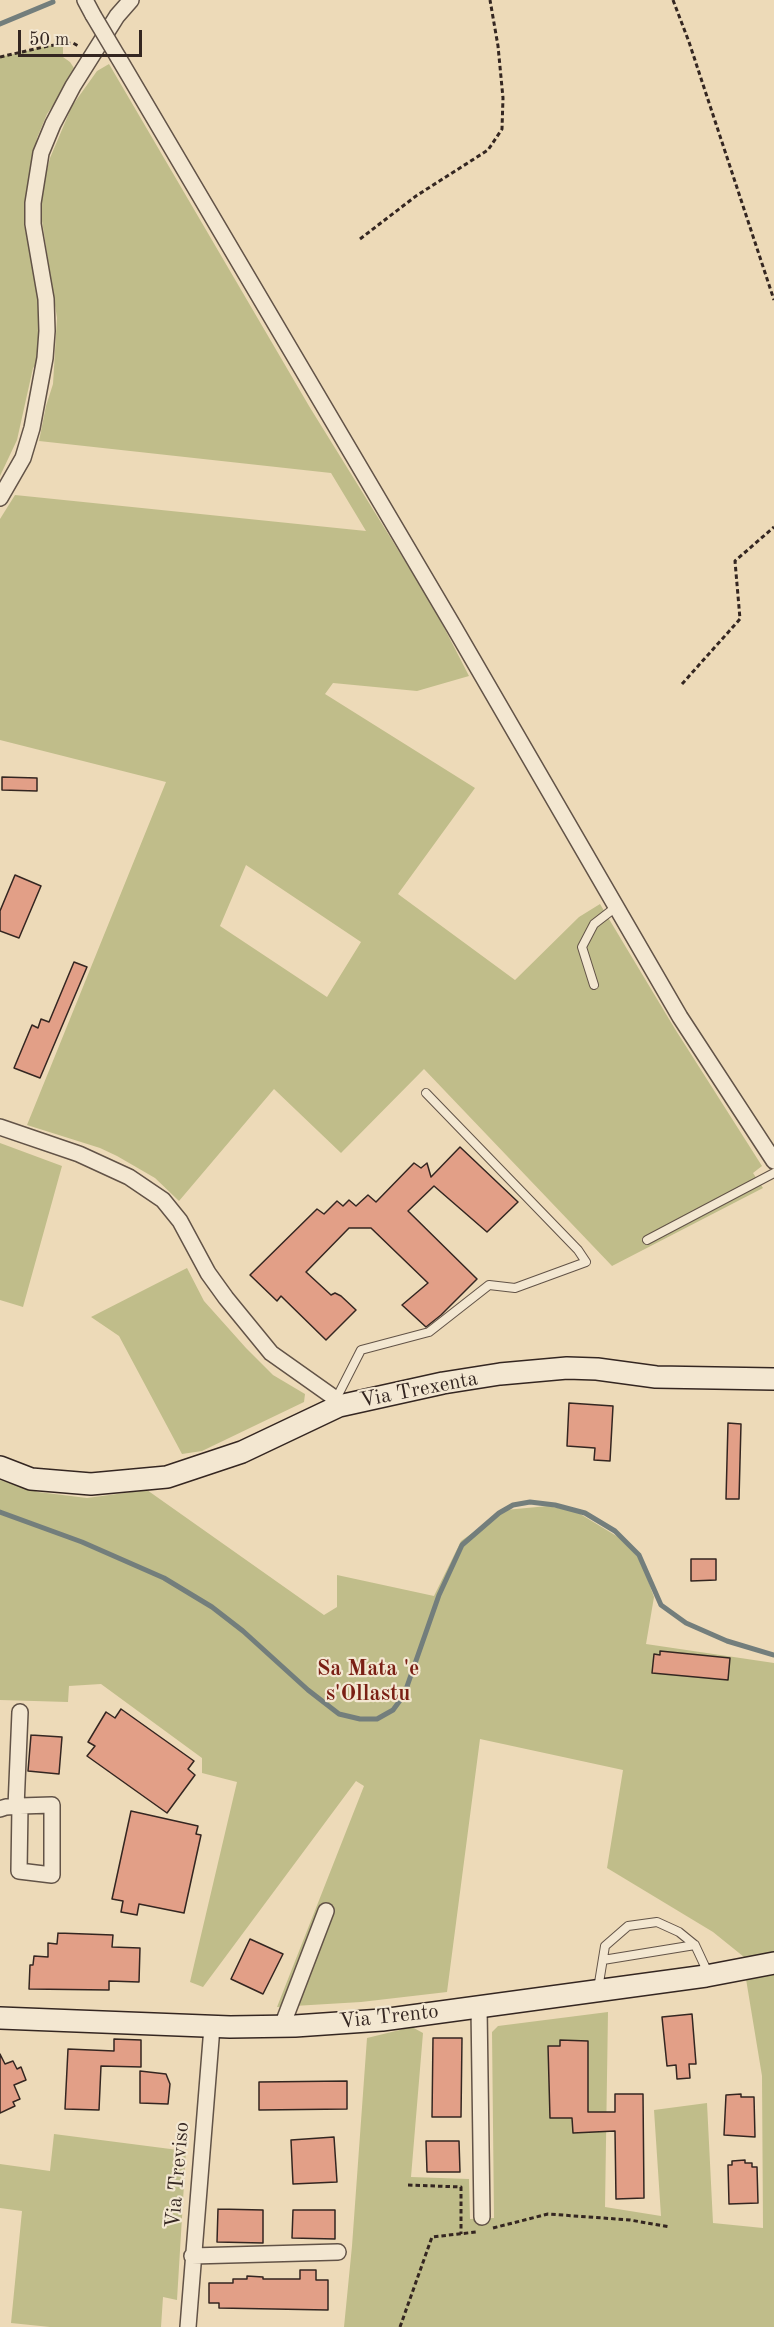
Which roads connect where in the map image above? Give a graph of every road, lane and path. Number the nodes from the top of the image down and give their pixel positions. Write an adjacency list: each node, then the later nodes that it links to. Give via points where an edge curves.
1 (85, 0): 12 (street, bridge)
2 (131, 0): 5 (street)
3 (490, 0): 7 (path, via 502,88 502,129 488,150 416,196)
4 (673, 0): 8 (path)
5 (93, 53): 6 (path, via 74,43); 9 (street, via 53,124 35,181 33,224 46,299 45,358 23,458)
6 (0, 57)
7 (360, 239)
8 (774, 300)
9 (0, 498)
10 (774, 527): 11 (path, via 735,561 740,619)
11 (682, 684)
12 (616, 907): 13 (lane, via 594,924 582,947); 16 (street, via 680,1017)
13 (594, 985)
14 (426, 1093): 20 (lane, via 586,1262 515,1288 489,1285 429,1332 361,1350)
15 (0, 1126): 20 (street, Via Trexenta, via 79,1154 129,1177 163,1200 180,1221 208,1273 272,1353)
16 (774, 1161)
17 (774, 1173): 18 (lane)
18 (647, 1240)
19 (774, 1379): 20 (street, Via Trexenta, via 656,1377 567,1368 500,1374)
20 (337, 1402): 21 (street, via 242,1452 167,1477 91,1484 31,1479)
21 (0, 1467)
22 (20, 1712): 23 (street)
23 (18, 1806): 23 (street, via 52,1805 52,1875 19,1871); 24 (street)
24 (0, 1809)
25 (326, 1911): 33 (street)
26 (695, 1945): 27 (lane); 27 (lane, via 657,1922 628,1926 605,1946); 29 (lane)
27 (603, 1960): 30 (lane)
28 (774, 1963): 29 (street, Via Trento)
29 (709, 1976): 30 (street, Via Trento)
30 (598, 1990): 31 (street, Via Trento)
31 (479, 2007): 33 (street, Via Trento, via 382,2020); 36 (street)
32 (0, 2018): 34 (street, Via Trento)
33 (282, 2026): 34 (street, Via Trento)
34 (212, 2027): 40 (street, Via Treviso)
35 (408, 2185): 38 (path, via 461,2187)
36 (482, 2224): 37 (path, via 548,2214); 38 (path)
37 (670, 2227)
38 (461, 2234): 42 (path, via 432,2238)
39 (338, 2253): 40 (street)
40 (192, 2256): 41 (street, Via Treviso)
41 (188, 2327)
42 (400, 2327)

